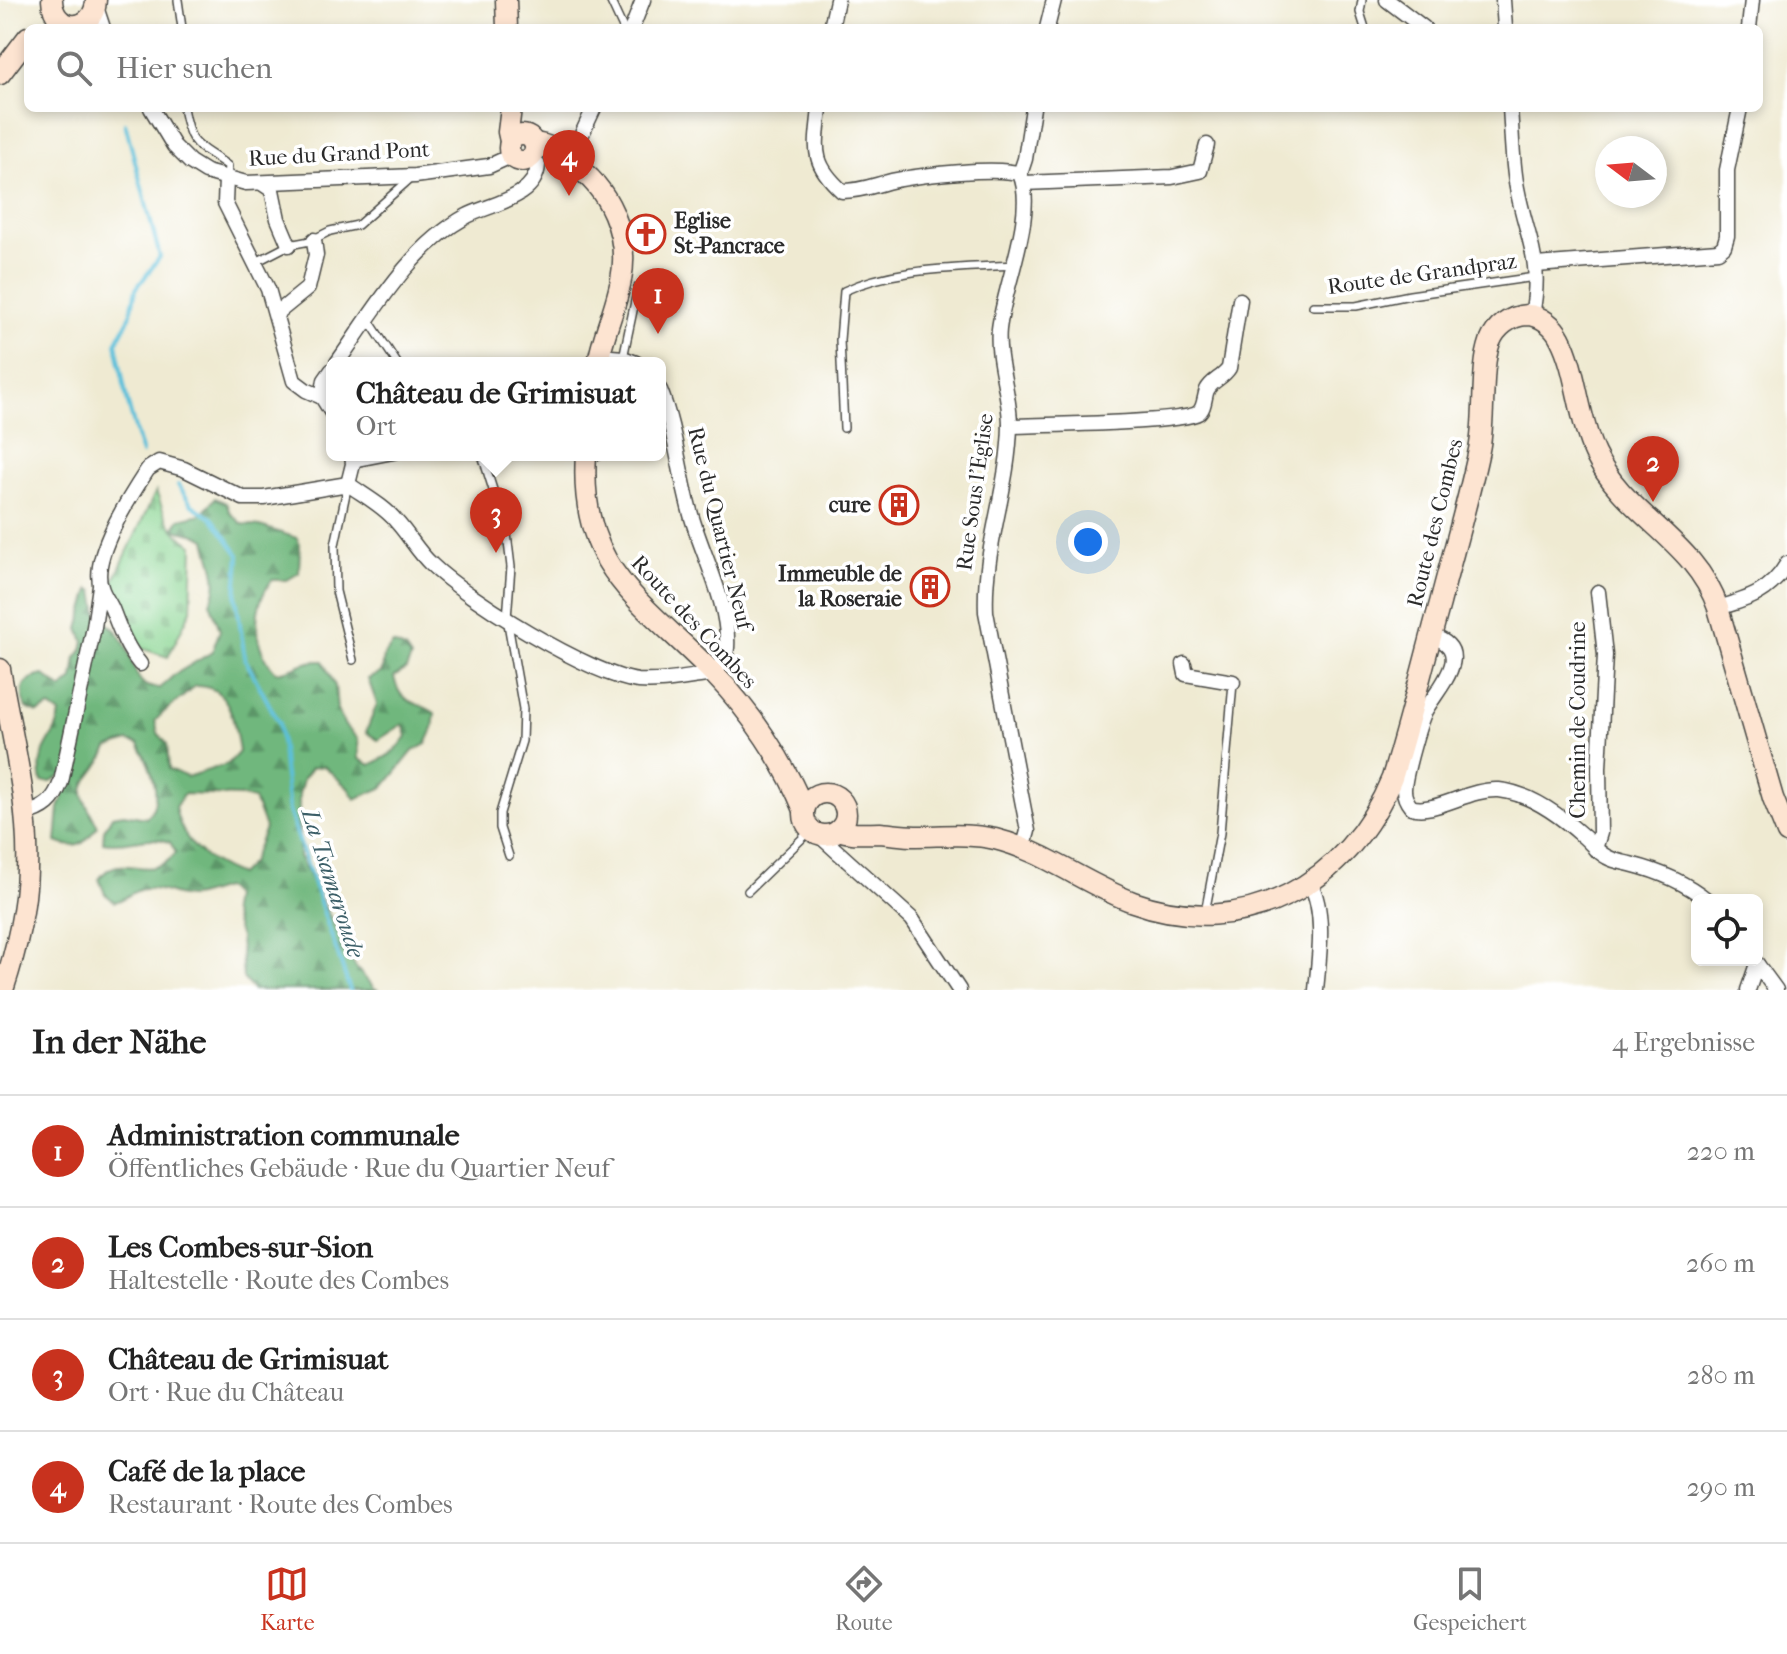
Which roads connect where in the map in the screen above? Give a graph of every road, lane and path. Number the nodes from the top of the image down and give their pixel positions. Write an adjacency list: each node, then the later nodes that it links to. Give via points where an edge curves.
1 (178, 0): 17 (lane)
2 (506, 0): 18 (street)
3 (610, 0): 19 (lane)
4 (643, 0): 20 (street)
5 (837, 0): 21 (street)
6 (1054, 0): 22 (street)
7 (1362, 0): 23 (lane)
8 (1387, 0): 24 (street)
9 (1503, 0): 25 (street)
10 (1752, 0): 26 (street)
11 (51, 2): 13 (street); 14 (street, via 58,19)
12 (97, 3): 15 (street, via 90,18); 16 (street)
13 (37, 24)
14 (71, 24)
15 (80, 24)
16 (102, 24)
17 (181, 24)
18 (507, 24)
19 (621, 24)
20 (634, 24)
21 (832, 24)
22 (1048, 24)
23 (1364, 24)
24 (1419, 24)
25 (1505, 24)
26 (1749, 24)
27 (24, 42): 29 (street)
28 (24, 52): 29 (street)
29 (3, 70)
30 (153, 112): 43 (street, Rue du Grand Pont, via 190,162)
31 (184, 112): 43 (lane, via 191,139 228,166)
32 (513, 112): 39 (street)
33 (592, 112): 40 (street)
34 (820, 112): 42 (street, via 817,162 842,191 1001,170)
35 (1032, 112): 42 (street, Rue Sous l'Eglise)
36 (1510, 112): 49 (street, via 1516,183)
37 (1739, 112): 49 (street, via 1727,170 1727,236 1718,251)
38 (1207, 145): 42 (street, via 1200,171 1172,177)
39 (525, 150): 40 (street, via 558,150); 41 (street, Rue du Grand Pont, via 489,166); 55 (street, via 533,180 521,192 436,236)
40 (569, 162): 58 (street, via 588,174 605,196 621,235 623,264)
41 (415, 176): 44 (street, Rue du Grand Pont); 45 (lane, via 358,225)
42 (1022, 178): 48 (street, Rue Sous l'Eglise, via 1023,218)
43 (226, 179): 44 (street, Rue du Grand Pont); 47 (street, via 225,203)
44 (263, 184): 46 (street, via 272,190)
45 (314, 240): 46 (lane); 53 (street, via 308,288)
46 (289, 245): 47 (lane)
47 (256, 262): 53 (street)
48 (1013, 265): 64 (street, Rue Sous l'Eglise, via 999,339); 65 (lane, via 867,280 844,291)
49 (1537, 271): 52 (lane, Route de Grandpraz, via 1356,306); 54 (street)
50 (671, 293): 59 (lane, via 638,287)
51 (1240, 300): 64 (street, via 1229,368 1208,388 1196,414)
52 (1313, 306)
53 (276, 314): 61 (street, via 294,381)
54 (1532, 315): 73 (street, via 1561,340 1590,442 1604,470 1686,554 1707,581); 75 (street, Route des Combes, via 1506,322 1490,344 1479,452)
55 (368, 319): 56 (street); 57 (lane)
56 (341, 357)
57 (393, 357)
58 (612, 357)
59 (613, 357)
60 (326, 379): 61 (street)
61 (322, 397): 62 (street)
62 (326, 403)
63 (666, 408): 80 (street, Rue du Quartier Neuf, via 689,510 723,619 727,650)
64 (1010, 426): 90 (street, Rue Sous l'Eglise, via 985,588 1028,831)
65 (844, 428)
66 (352, 461): 69 (street)
67 (484, 461): 74 (lane, via 507,534)
68 (593, 461): 80 (street, Route des Combes, via 585,485 600,550 635,599)
69 (348, 484): 71 (street, via 243,498 159,462 140,481 105,547); 74 (street, via 396,520 447,579); 76 (lane, via 335,545 336,591)
70 (1787, 564): 73 (street, via 1764,592)
71 (100, 586): 77 (street); 86 (street, via 61,782 49,803)
72 (1598, 592): 91 (street, Chemin de Coudrine, via 1605,655 1600,833)
73 (1718, 608): 88 (street)
74 (507, 618): 80 (street, via 606,673 636,681); 93 (lane, via 524,728 500,813)
75 (1431, 636): 91 (street, via 1449,648 1452,667 1423,714 1405,782 1411,807 1425,810 1468,793 1510,792 1535,802); 94 (street, Route des Combes, via 1383,800 1351,847)
76 (353, 660)
77 (140, 664)
78 (1184, 664): 81 (street, via 1186,674)
79 (0, 669): 86 (street)
80 (713, 673): 82 (street, Route des Combes)
81 (1233, 682): 97 (lane, via 1220,833)
82 (782, 766): 83 (street, Route des Combes); 85 (street, Route des Combes)
83 (825, 793): 84 (street, Route des Combes); 85 (street, via 811,797)
84 (843, 804): 87 (street, via 846,818); 89 (street, Route des Combes, via 862,822)
85 (804, 810): 87 (street, Route des Combes, via 804,821)
86 (24, 814): 100 (street, via 25,903)
87 (827, 832): 89 (street, Route des Combes); 92 (street); 92 (street); 95 (lane)
88 (1787, 833)
89 (889, 834): 90 (street, Route des Combes, via 975,836)
90 (1023, 849): 97 (street, Route des Combes, via 1133,902)
91 (1595, 849): 96 (street, via 1611,860 1690,885)
92 (840, 855): 101 (street, via 912,919)
93 (509, 856)
94 (1310, 883): 97 (street, Route des Combes, via 1268,905); 102 (street, via 1319,928)
95 (748, 891)
96 (1700, 894)
97 (1205, 915)
98 (1755, 966): 103 (street)
99 (1759, 966): 104 (street)
100 (3, 990)
101 (959, 990)
102 (1316, 990)
103 (1748, 990)
104 (1776, 990)

